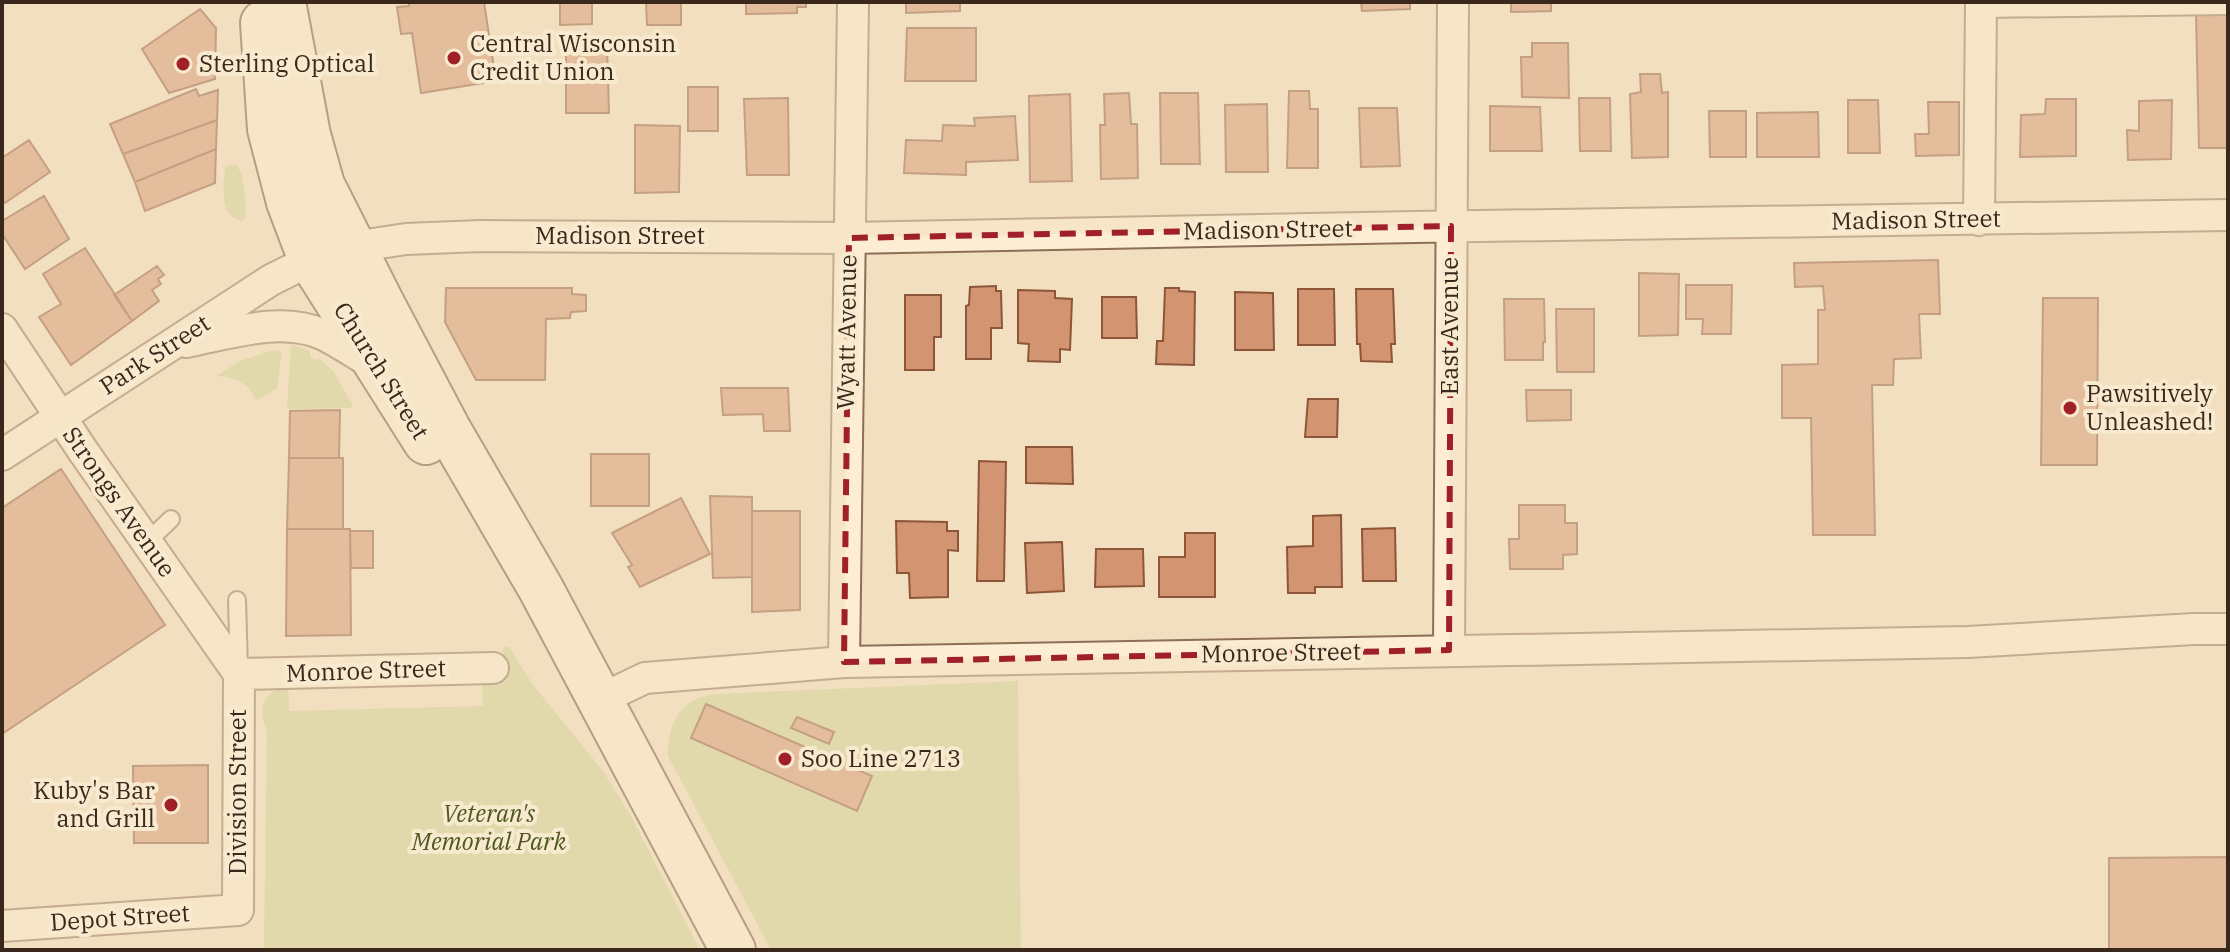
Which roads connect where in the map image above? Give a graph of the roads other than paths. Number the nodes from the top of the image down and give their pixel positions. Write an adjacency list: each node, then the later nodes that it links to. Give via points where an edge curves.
1 (263, 2): 12 (main road, Church Street, via 270,129)
2 (283, 2): 11 (main road, Church Street, via 311,147 322,185)
3 (853, 2): 10 (street, Wyatt Avenue)
4 (1453, 2): 9 (street, East Avenue)
5 (1981, 5): 6 (lane); 8 (street)
6 (2228, 6)
7 (2228, 215): 8 (street, Madison Street)
8 (1979, 220): 9 (street, Madison Street)
9 (1451, 226): 10 (street, Madison Street); 22 (street, East Avenue)
10 (849, 238): 11 (street, Madison Street, via 480,236); 23 (street, Wyatt Avenue)
11 (353, 247): 12 (street, Madison Street); 26 (main road, Church Street)
12 (311, 260): 14 (street, Park Street); 15 (main road, Church Street)
13 (2, 329): 16 (street, Strongs Avenue)
14 (168, 345): 15 (street, via 291,326 323,335); 16 (street, Park Street)
15 (377, 366): 26 (main road, Church Street)
16 (60, 417): 17 (street, Park Street); 19 (street, Strongs Avenue)
17 (2, 455)
18 (171, 519): 19 (lane)
19 (147, 542): 25 (street, Strongs Avenue)
20 (237, 600): 25 (lane)
21 (2228, 629): 22 (street, Monroe Street, via 1968,642)
22 (1449, 650): 23 (street, Monroe Street)
23 (844, 662): 26 (street, Monroe Street, via 645,678)
24 (493, 668): 25 (street, Monroe Street)
25 (239, 674): 27 (street, Division Street)
26 (599, 700): 29 (main road, Church Street)
27 (238, 910): 28 (street, Depot Street)
28 (2, 926)
29 (733, 950)

